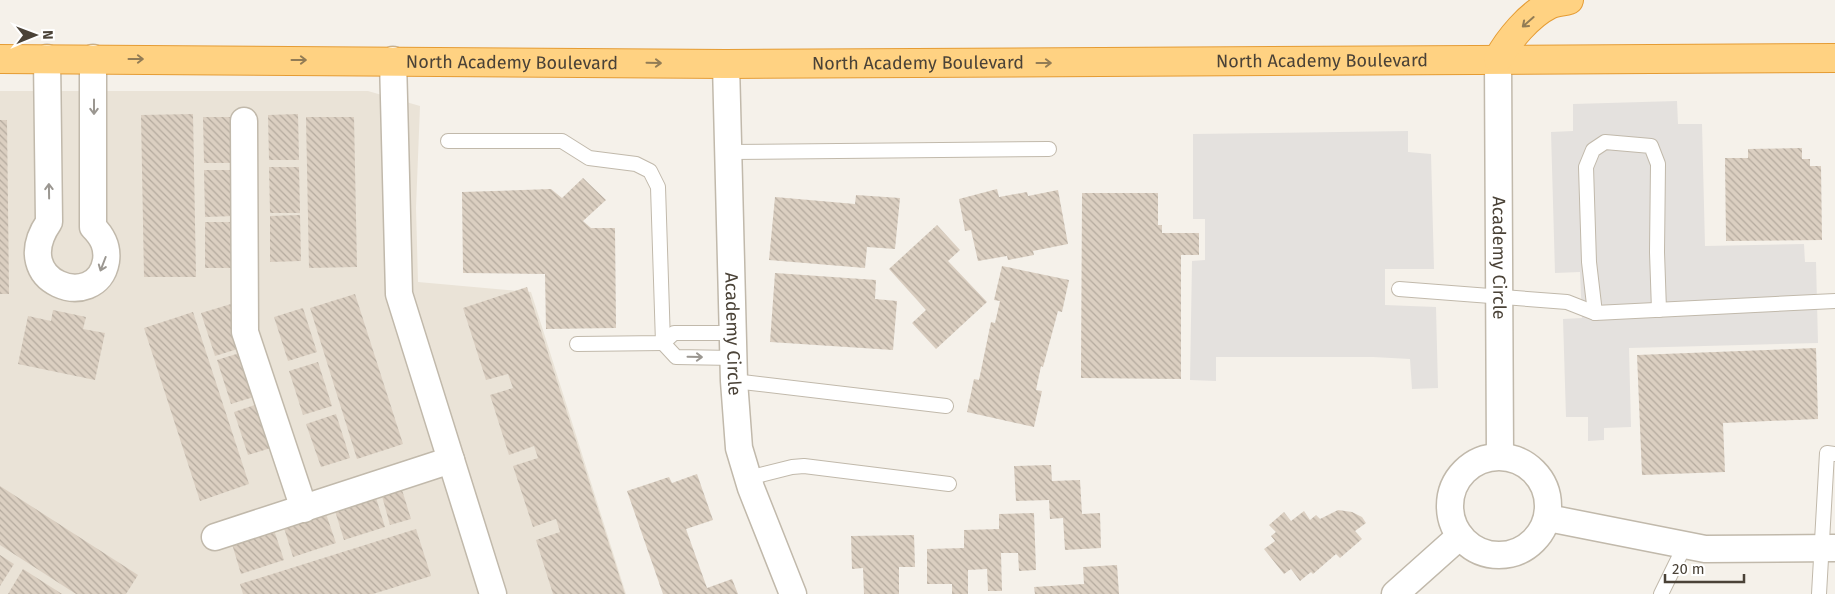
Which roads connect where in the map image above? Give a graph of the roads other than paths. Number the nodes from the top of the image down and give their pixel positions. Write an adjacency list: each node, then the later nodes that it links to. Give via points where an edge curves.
1 (1569, 0): 6 (highway, one-way to 6, via 1549,5 1529,21 1510,39)
2 (48, 58): 3 (highway, North Academy Boulevard); 3 (street, one-way to 2, via 93,227 103,238 107,254 105,266 95,280 76,288 52,282 39,265 43,231 49,222); 5 (highway, North Academy Boulevard)
3 (93, 58): 7 (highway, North Academy Boulevard, one-way to 7)
4 (1835, 58): 6 (highway, North Academy Boulevard)
5 (0, 59)
6 (1498, 59): 8 (highway, North Academy Boulevard, one-way to 6); 14 (street, Academy Circle)
7 (393, 60): 8 (highway, North Academy Boulevard, one-way to 8); 24 (street, via 399,294)
8 (726, 64): 12 (street, Academy Circle)
9 (244, 121): 27 (street, via 245,332)
10 (448, 141): 18 (lane, via 562,141 588,158 636,164 650,171 658,187)
11 (1048, 149): 12 (lane)
12 (728, 152): 20 (street, Academy Circle)
13 (1399, 289): 14 (lane)
14 (1500, 296): 17 (lane, via 1567,302); 23 (street, Academy Circle)
15 (1835, 301): 16 (lane)
16 (1659, 310): 17 (lane); 17 (lane, via 1656,252 1658,164 1651,146 1605,142 1593,150 1586,166 1589,262)
17 (1595, 313)
18 (663, 343): 19 (lane); 20 (lane, one-way to 20, via 676,357); 20 (lane, via 674,333)
19 (577, 344)
20 (734, 357): 21 (lane); 25 (street, Academy Circle, via 739,448)
21 (946, 406)
22 (1835, 454): 32 (lane, via 1827,453)
23 (1500, 456): 28 (street, via 1518,460 1533,469 1544,483); 29 (street, via 1483,459 1468,467 1457,480 1450,505 1452,521)
24 (451, 460): 27 (street); 33 (street)
25 (748, 478): 26 (lane, via 804,466); 34 (street, Academy Circle)
26 (949, 484)
27 (304, 509): 30 (street)
28 (1548, 518): 29 (street, via 1540,535 1527,548 1511,554 1494,555 1472,548); 31 (street)
29 (1460, 536): 35 (street)
30 (215, 537)
31 (1685, 545): 32 (street, via 1705,549); 36 (lane)
32 (1829, 548): 37 (lane)
33 (493, 594)
34 (793, 594)
35 (1395, 594)
36 (1660, 594)
37 (1819, 594)

